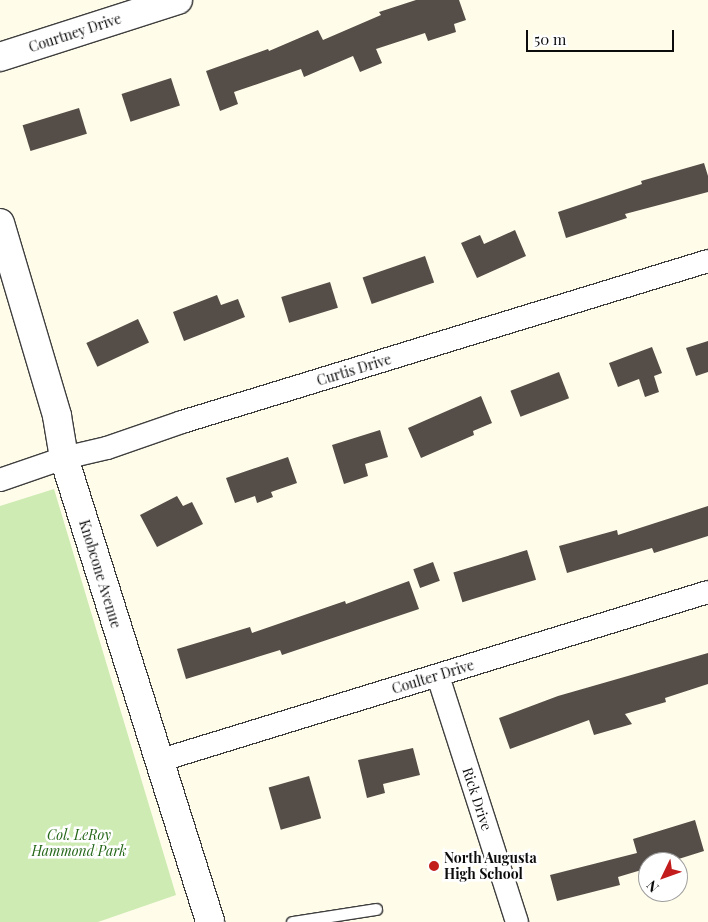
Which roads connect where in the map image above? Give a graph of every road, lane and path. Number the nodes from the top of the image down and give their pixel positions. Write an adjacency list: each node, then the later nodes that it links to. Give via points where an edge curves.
1 (178, 0): 2 (street, Courtney Drive)
2 (0, 56)
3 (0, 222): 5 (street, Knobcone Avenue, via 56,416)
4 (708, 261): 5 (street, Curtis Drive, via 182,422 107,448)
5 (64, 458): 6 (street, Curtis Drive); 9 (street, Knobcone Avenue)
6 (0, 480)
7 (708, 592): 8 (street, Coulter Drive)
8 (438, 676): 9 (street, Coulter Drive); 13 (street, Rick Drive)
9 (158, 762): 11 (street, Knobcone Avenue)
10 (376, 909): 12 (lane)
11 (210, 922)
12 (292, 922)
13 (517, 922)

